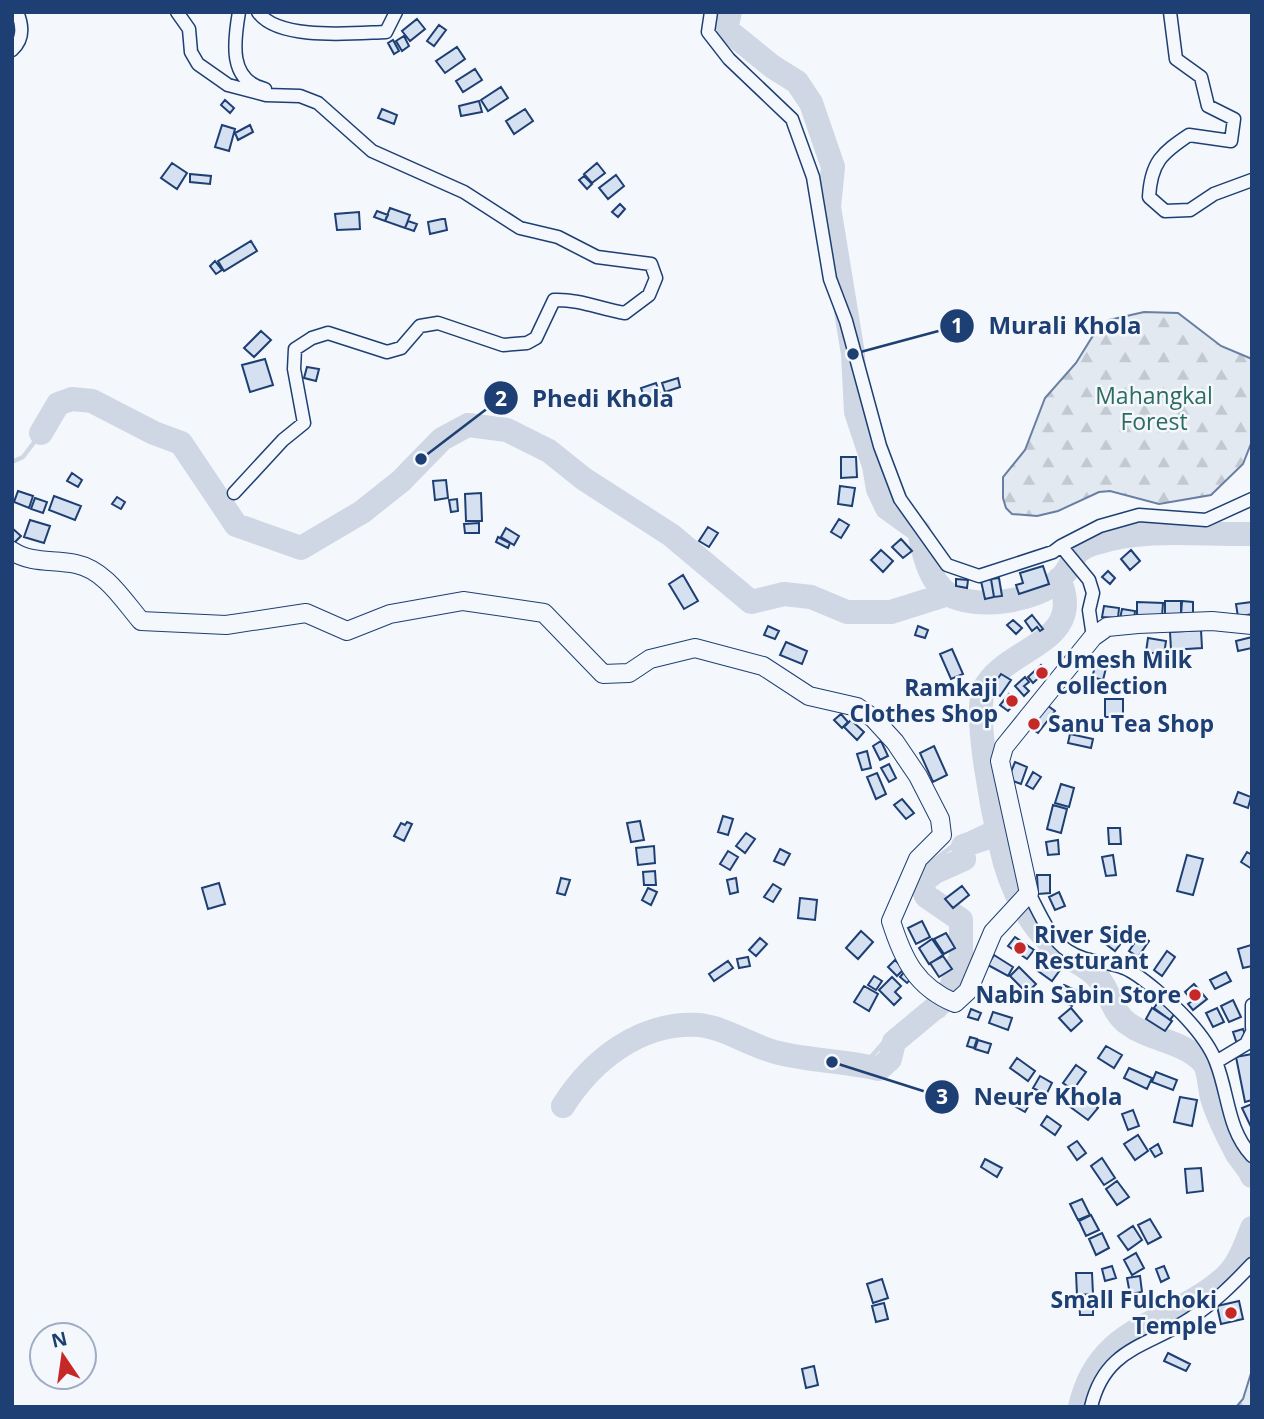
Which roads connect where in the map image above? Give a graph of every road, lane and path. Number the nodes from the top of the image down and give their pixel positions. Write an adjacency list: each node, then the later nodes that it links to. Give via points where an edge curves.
1 (17, 12): 8 (street, via 23,25 19,44)
2 (177, 12): 9 (street, via 189,29 191,52 212,76 266,95)
3 (239, 12): 9 (street, via 233,54 239,70 257,87)
4 (258, 12): 5 (street, via 278,28 334,33 386,32)
5 (396, 12)
6 (711, 12): 13 (street, via 708,32 729,59 792,119 813,177 830,279 900,499 947,565 979,576)
7 (1170, 12): 10 (street, via 1176,59 1201,77 1208,106 1234,119 1231,141 1189,135 1160,154 1149,197 1165,211 1190,210 1214,194)
8 (12, 50)
9 (300, 96): 11 (street, via 318,103 372,151 464,192 520,228 558,237 597,257 651,264 656,278 649,295 625,313 578,299 554,300 536,338 527,343 503,345 438,323 420,326 401,348 387,352 328,333 313,338 295,349 304,423)
10 (1252, 180)
11 (234, 493)
12 (1252, 499): 13 (street, via 1206,520 1139,515 1100,526)
13 (1065, 550): 16 (street, via 1093,593 1088,610)
14 (12, 551): 17 (main road, via 25,559 78,564 106,580 141,621 226,625 306,613 347,631 390,614 463,601 544,613 603,674 629,673 650,659 695,648 763,666 808,696 857,707 873,718 918,776 940,819 942,835 918,859 891,921 902,956 920,982 955,1003 968,991 993,932)
15 (1252, 625): 16 (main road, via 1212,621 1107,626)
16 (1093, 637): 17 (main road, via 1004,747 1000,761)
17 (1029, 894): 20 (street, via 1066,951 1124,968 1185,1017)
18 (1252, 1005): 19 (street)
19 (1252, 1030): 20 (street, via 1246,1044)
20 (1216, 1062): 21 (street, via 1230,1119)
21 (1252, 1156)
22 (1252, 1264): 23 (street, via 1223,1296 1190,1319 1126,1350 1096,1386)
23 (1091, 1407)

